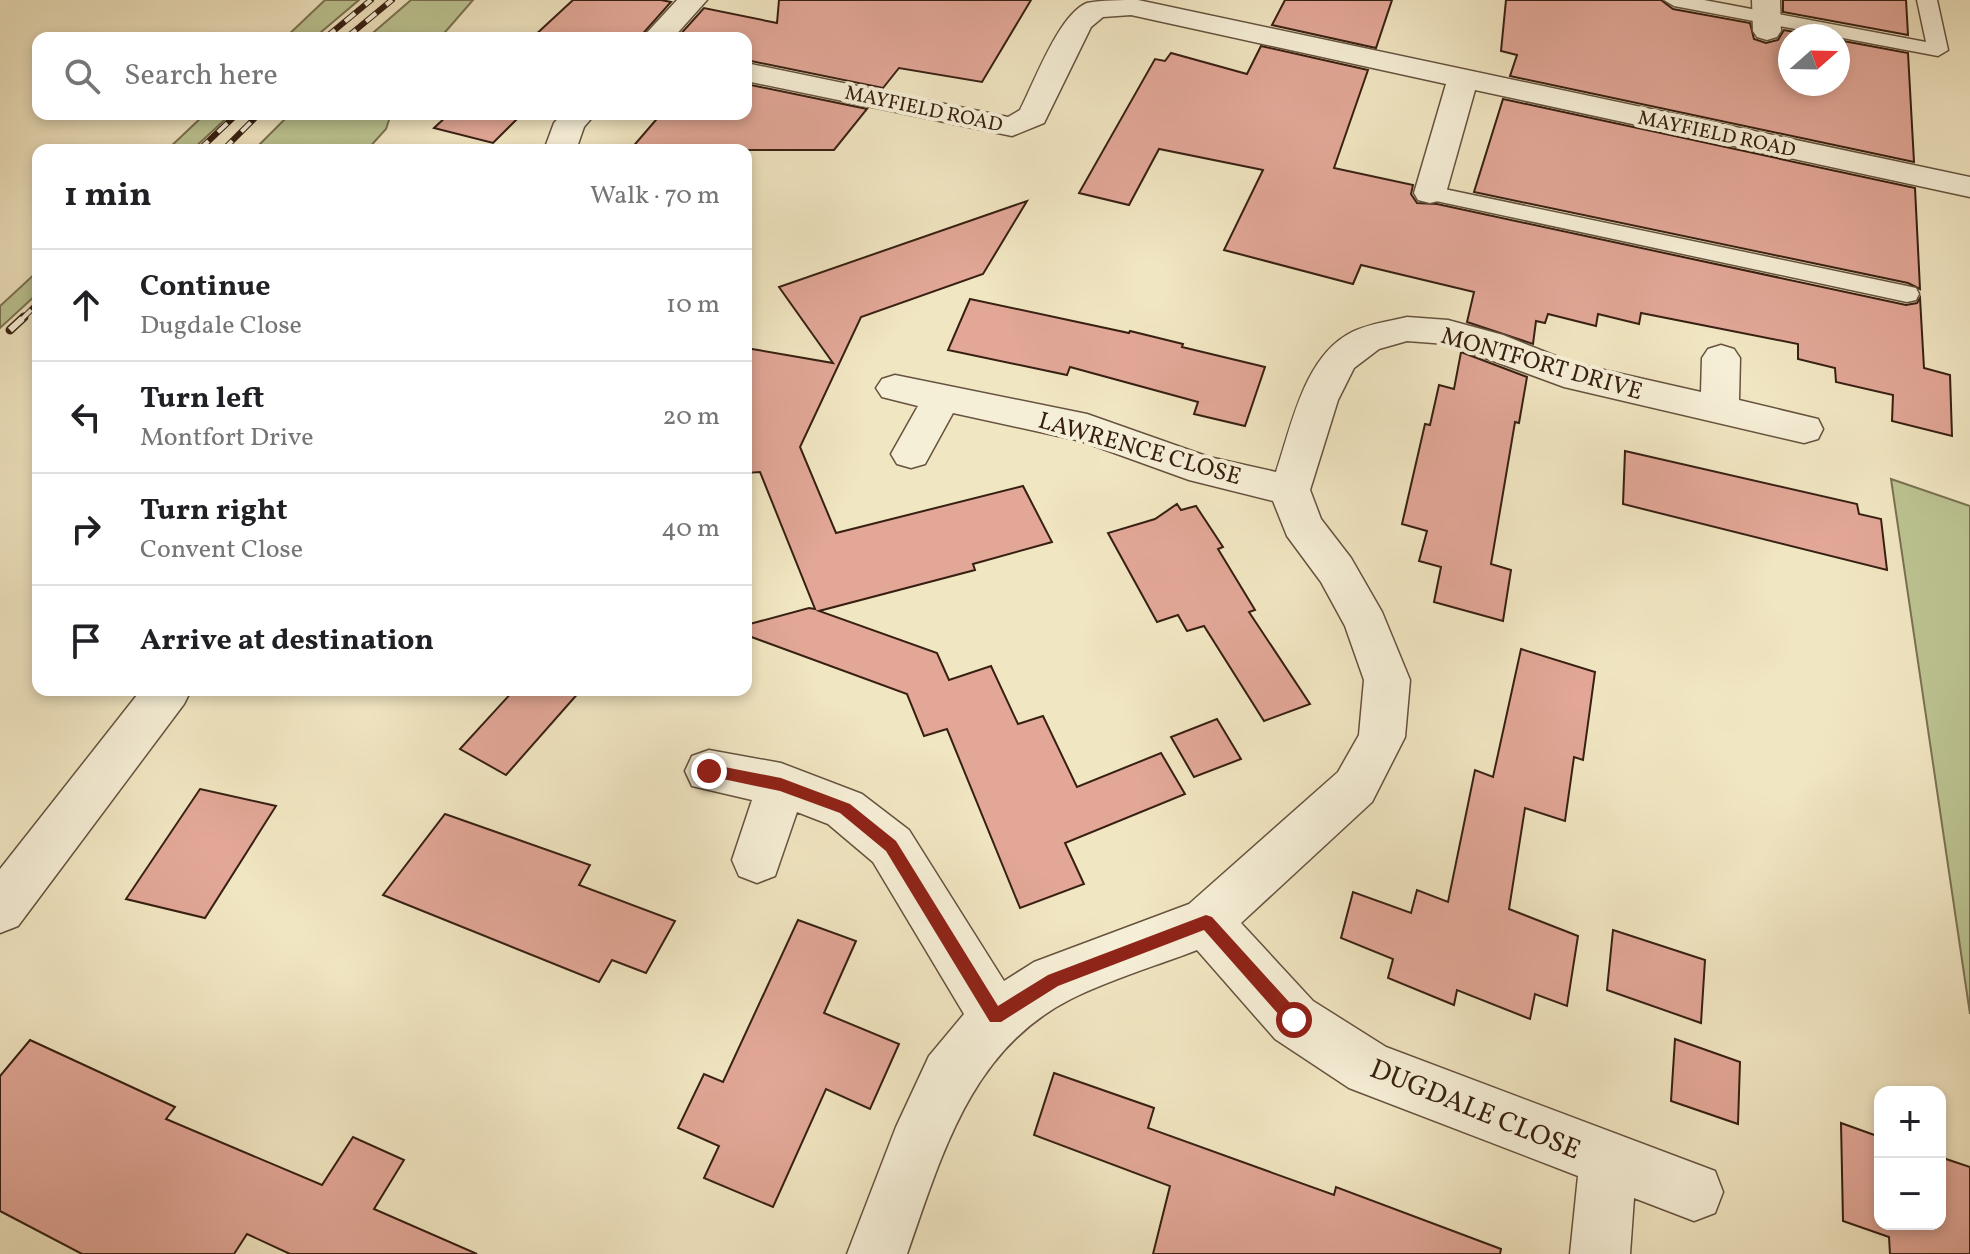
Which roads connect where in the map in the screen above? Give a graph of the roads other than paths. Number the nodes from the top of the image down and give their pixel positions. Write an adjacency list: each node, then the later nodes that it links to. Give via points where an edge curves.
1 (693, 0): 5 (street)
2 (1674, 0): 4 (lane)
3 (1927, 0): 4 (lane, via 1938,50)
4 (1767, 16)
5 (663, 32)
6 (752, 73): 7 (street, MAYFIELD ROAD, via 1012,127 1033,116 1079,23 1095,9 1131,7)
7 (1463, 78): 8 (street, MAYFIELD ROAD); 9 (street)
8 (1970, 187)
9 (1430, 193): 10 (lane)
10 (1907, 294)
11 (1721, 358): 14 (street)
12 (895, 388): 13 (street, LAWRENCE CLOSE)
13 (942, 398): 16 (street); 17 (street, LAWRENCE CLOSE, via 1087,428 1203,470)
14 (1720, 410): 15 (street, MONTFORT DRIVE); 17 (street, MONTFORT DRIVE, via 1564,374 1448,332 1407,329 1366,340 1339,360 1319,400)
15 (1804, 429)
16 (911, 454)
17 (1290, 490): 23 (street, via 1302,525 1336,570 1366,625 1387,680 1382,737 1355,787)
18 (163, 696): 22 (street)
19 (709, 771): 20 (street)
20 (781, 784): 21 (street); 24 (street, via 845,809 891,846)
21 (757, 860)
22 (0, 909)
23 (1206, 922): 24 (street, via 1053,980); 25 (street, DUGDALE CLOSE, via 1294,1020 1369,1068)
24 (996, 1017): 27 (street, via 949,1076)
25 (1608, 1160): 26 (street, DUGDALE CLOSE); 28 (street, DUGDALE CLOSE)
26 (1694, 1192)
27 (877, 1254)
28 (1600, 1254)

